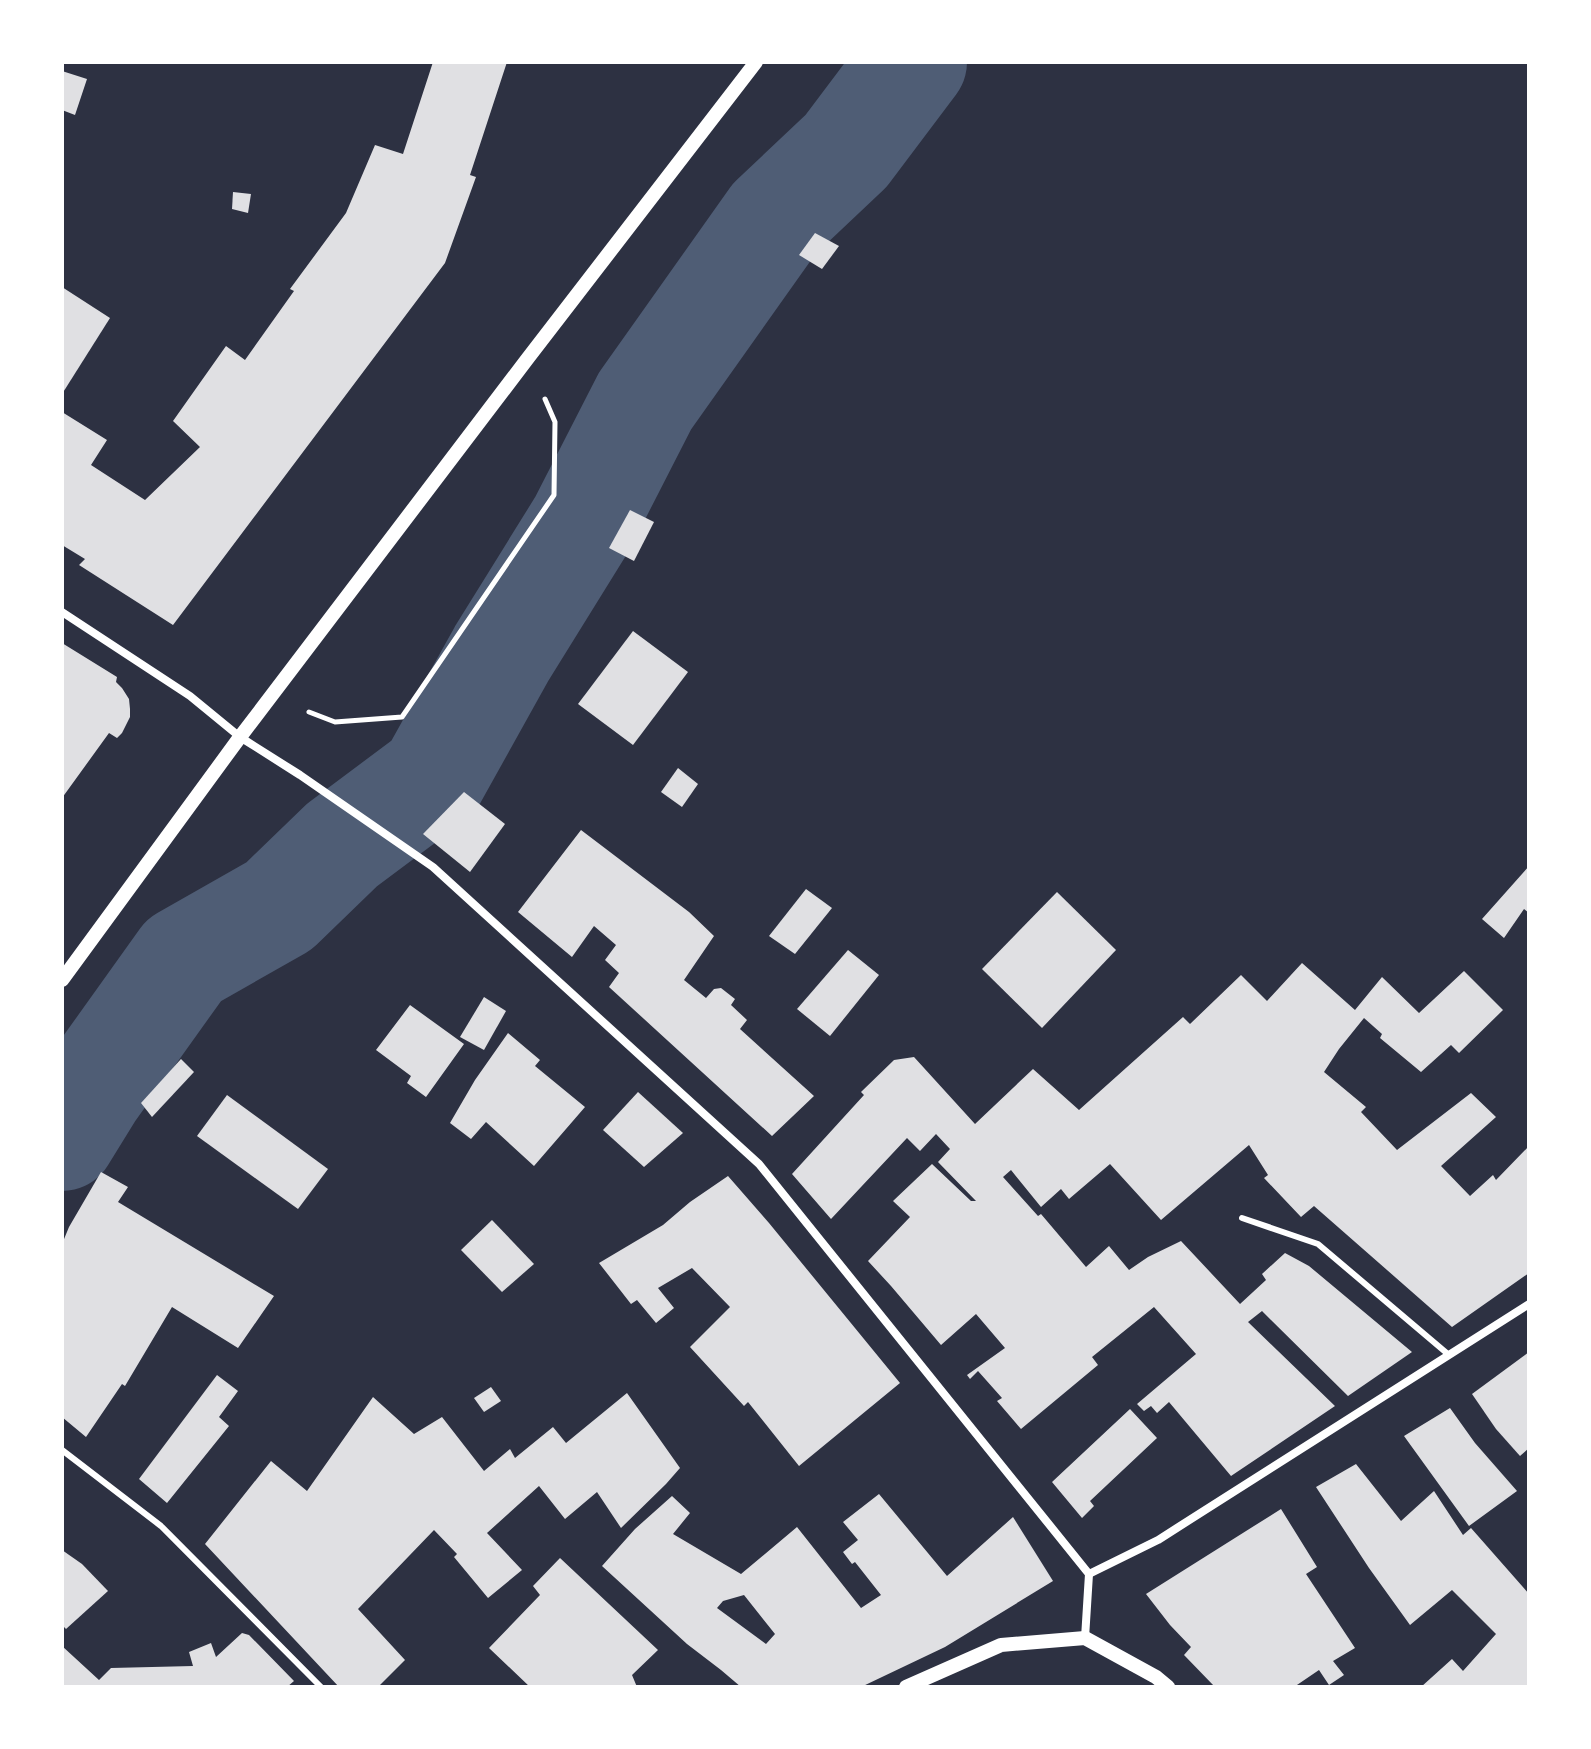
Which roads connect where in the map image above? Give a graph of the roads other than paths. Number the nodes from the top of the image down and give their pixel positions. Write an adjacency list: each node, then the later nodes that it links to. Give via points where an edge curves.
1 (756, 62): 3 (street)
2 (62, 612): 3 (street, via 190,696)
3 (240, 737): 4 (street); 9 (street, via 433,867 759,1164)
4 (62, 980)
5 (1242, 1218): 7 (lane, via 1318,1244)
6 (1529, 1304): 7 (street)
7 (1449, 1355): 9 (street, via 1158,1540)
8 (62, 1450): 11 (lane, via 161,1526)
9 (1089, 1574): 10 (street)
10 (1085, 1638): 12 (street, via 1001,1645); 13 (street)
11 (321, 1687)
12 (906, 1687)
13 (1168, 1687)

